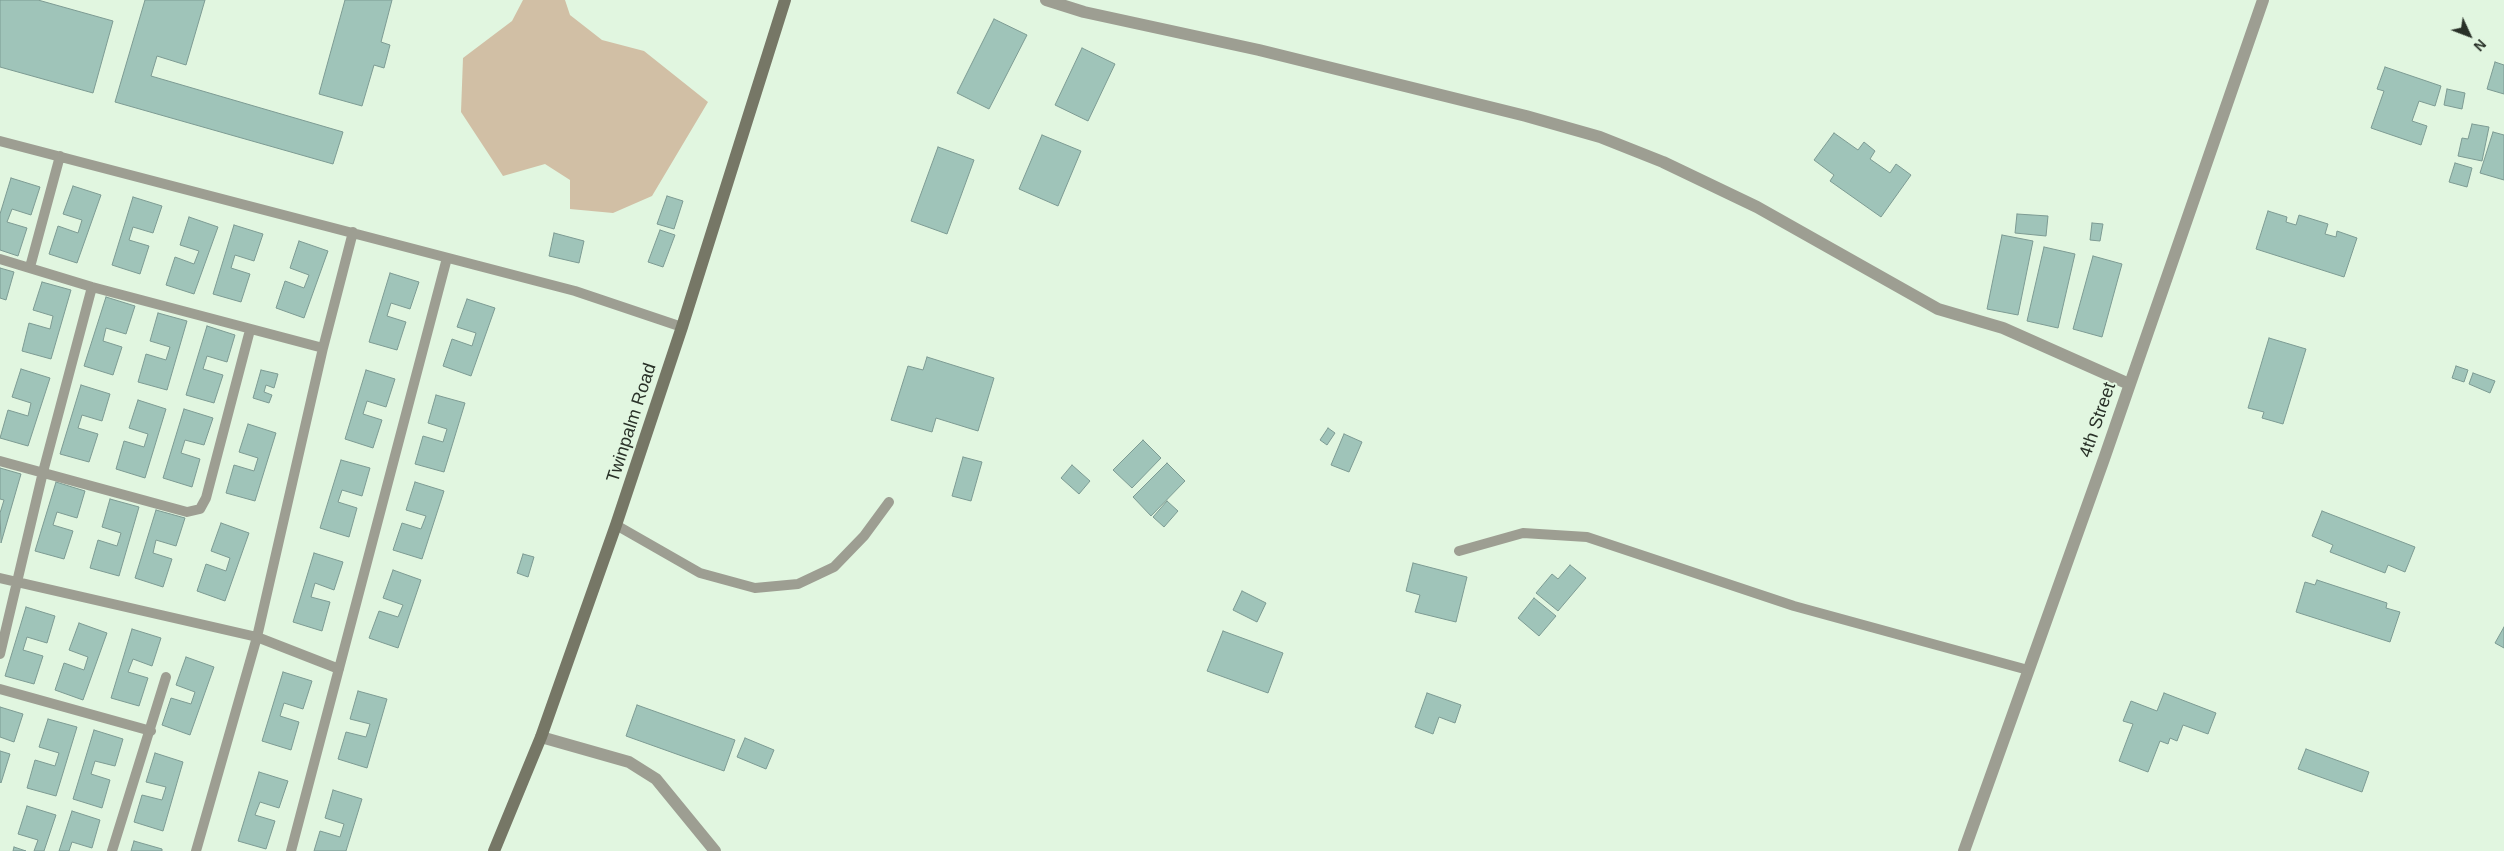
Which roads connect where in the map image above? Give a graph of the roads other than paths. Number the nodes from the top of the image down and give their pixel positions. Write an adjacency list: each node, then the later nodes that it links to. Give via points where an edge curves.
1 (785, 0): 11 (main road, Twinpalm Road)
2 (1046, 0): 14 (street, via 1084,12 1260,50 1600,137 1664,162 1757,207 1938,309 2003,328)
3 (2263, 0): 14 (street, 4th Street)
4 (0, 141): 5 (lane)
5 (60, 156): 6 (lane); 9 (lane)
6 (353, 232): 7 (lane); 13 (lane)
7 (447, 258): 11 (lane, via 575,291); 24 (lane)
8 (0, 259): 9 (lane)
9 (30, 267): 10 (lane)
10 (92, 287): 12 (lane); 16 (lane)
11 (682, 327): 18 (main road, Twinpalm Road)
12 (250, 330): 13 (lane); 16 (lane, via 206,498 200,509 187,512)
13 (323, 348): 22 (lane)
14 (2129, 384): 25 (street, 4th Street)
15 (0, 461): 16 (lane)
16 (42, 472): 21 (lane)
17 (888, 502): 18 (lane, via 864,536 834,567 798,584 755,588 700,573)
18 (616, 525): 29 (main road, Twinpalm Road)
19 (1459, 551): 25 (lane, via 1523,533 1587,537 1794,606)
20 (0, 578): 21 (lane)
21 (18, 582): 22 (lane); 23 (lane)
22 (257, 637): 24 (lane); 31 (lane)
23 (0, 654)
24 (339, 669): 32 (lane)
25 (2028, 670): 35 (street, 4th Street)
26 (166, 677): 28 (lane)
27 (0, 689): 28 (lane)
28 (151, 731): 30 (lane)
29 (540, 737): 33 (main road, Twinpalm Road); 34 (street, via 629,762 656,780)
30 (112, 851)
31 (196, 851)
32 (291, 851)
33 (494, 851)
34 (715, 851)
35 (1964, 851)

